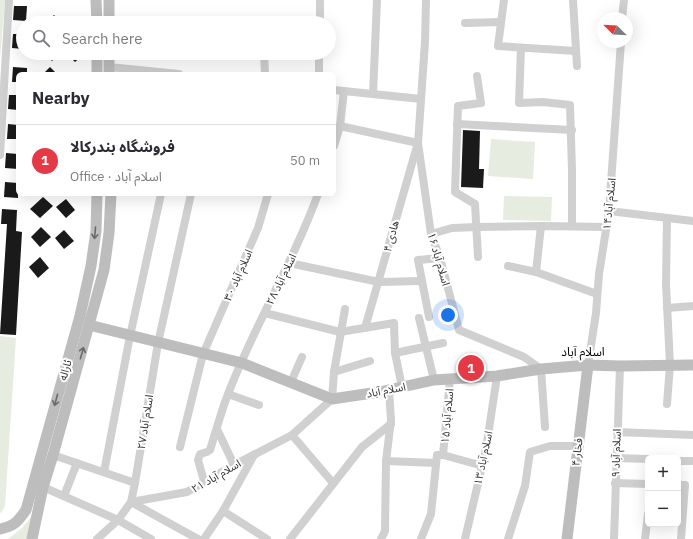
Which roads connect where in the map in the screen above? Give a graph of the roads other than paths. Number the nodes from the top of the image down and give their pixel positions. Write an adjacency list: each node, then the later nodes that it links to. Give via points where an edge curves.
1 (9, 0): 29 (street)
2 (96, 0): 11 (street)
3 (109, 0): 12 (street)
4 (320, 0): 13 (street)
5 (377, 0): 33 (street)
6 (426, 0): 34 (street)
7 (504, 0): 14 (street)
8 (573, 0): 18 (street)
9 (624, 0): 10 (street)
10 (623, 12)
11 (97, 16)
12 (109, 16)
13 (320, 16)
14 (502, 22): 15 (street); 16 (street, via 498,46)
15 (465, 23)
16 (521, 48): 18 (street); 37 (street, via 519,103 570,105)
17 (621, 48): 47 (street, اسلام آباد۱۴)
18 (576, 51): 22 (street)
19 (97, 60): 24 (street)
20 (264, 60): 26 (street)
21 (319, 60): 27 (street)
22 (577, 66)
23 (109, 70): 25 (street)
24 (97, 72)
25 (144, 72)
26 (265, 72)
27 (319, 72)
28 (477, 76): 35 (street, via 481,103 458,106)
29 (2, 81): 31 (street)
30 (336, 90): 32 (street)
31 (2, 91): 40 (street)
32 (344, 91): 33 (street); 36 (street)
33 (373, 94): 34 (street)
34 (421, 99): 39 (street)
35 (457, 124): 37 (street); 52 (street, via 455,192 475,204)
36 (340, 126): 38 (street); 39 (street)
37 (572, 130): 51 (street)
38 (336, 139)
39 (418, 143): 54 (street, اسلام آباد ۱۶); 61 (street, هادی ۴, via 396,214)
40 (0, 155)
41 (97, 196): 130 (street, ثاراله, one-way to 130, via 96,231 80,316 26,510 16,524)
42 (111, 196): 69 (street, ثاراله, via 104,270)
43 (161, 196): 72 (street)
44 (191, 196): 73 (street, اسلام آباد ۲۷)
45 (267, 196): 77 (street, اسلام آباد ۳۰, via 258,228)
46 (317, 196): 57 (street, اسلام آباد ۲۸)
47 (609, 211): 48 (street); 53 (street, اسلام آباد۱۴)
48 (667, 218): 49 (street); 64 (street)
49 (693, 221)
50 (541, 226): 51 (street); 52 (street); 59 (street)
51 (572, 226): 53 (street)
52 (476, 227): 54 (street, via 452,228); 55 (street)
53 (607, 227): 62 (street, اسلام آباد۱۴)
54 (431, 234): 56 (street, اسلام آباد ۱۶)
55 (478, 257)
56 (440, 258): 60 (street, via 418,260); 85 (street, اسلام آباد ۱۶, via 458,330 524,357)
57 (289, 263): 61 (street); 66 (street, اسلام آباد ۲۸)
58 (508, 266): 59 (street)
59 (536, 272): 62 (street)
60 (421, 281): 61 (street); 67 (street)
61 (379, 282): 70 (street, هادی ۴)
62 (597, 294): 81 (street, اسلام آباد۱۴)
63 (693, 306): 64 (street)
64 (667, 308): 82 (street)
65 (345, 309): 71 (street)
66 (264, 313): 71 (street); 80 (street, اسلام آباد ۲۸)
67 (429, 317)
68 (419, 318): 75 (street)
69 (89, 326): 72 (street, اسلام آباد); 105 (street, ثاراله, one-way to 69)
70 (365, 328): 71 (street); 76 (street, via 394,322)
71 (340, 332): 86 (street)
72 (130, 336): 73 (street, اسلام آباد); 117 (street)
73 (158, 343): 77 (street, اسلام آباد); 119 (street, اسلام آباد ۲۷)
74 (443, 343): 75 (street)
75 (427, 347): 76 (street); 89 (street)
76 (395, 353): 91 (street)
77 (203, 354): 80 (street, اسلام آباد); 104 (street, اسلام آباد ۳۰)
78 (302, 357): 90 (street)
79 (370, 361): 86 (street)
80 (242, 363): 90 (street, اسلام آباد); 93 (street, اسلام آباد ۲۸)
81 (588, 365): 84 (street, اسلام آباد); 85 (street, اسلام آباد); 103 (street, فخار ۴)
82 (670, 365): 83 (street, اسلام آباد); 84 (street, اسلام آباد); 95 (street)
83 (693, 365)
84 (620, 366): 100 (street, اسلام آباد ۹)
85 (541, 369): 87 (street, اسلام آباد); 98 (street)
86 (334, 372): 94 (street)
87 (497, 376): 88 (street, اسلام آباد); 116 (street, اسلام آباد ۱۳)
88 (450, 379): 89 (street, اسلام آباد); 107 (street, اسلام آباد ۱۵)
89 (434, 380): 91 (street, اسلام آباد)
90 (291, 382): 94 (street, اسلام آباد)
91 (402, 387): 92 (street, اسلام آباد)
92 (389, 390): 94 (street, اسلام آباد); 97 (street)
93 (228, 394): 96 (street); 99 (street, اسلام آباد ۲۸)
94 (332, 398): 101 (street, اسلام آباد ۲۱)
95 (667, 404)
96 (260, 405)
97 (391, 424): 110 (street); 120 (street, via 362,447)
98 (545, 427)
99 (217, 429): 115 (street); 118 (street, اسلام آباد ۲۸, via 210,450 198,457)
100 (617, 432): 102 (street); 108 (street, اسلام آباد ۹)
101 (292, 435): 106 (street, اسلام آباد ۲۱); 120 (street)
102 (693, 435)
103 (578, 446): 142 (street, via 550,446 530,452 524,486); 143 (street, فخار ۴)
104 (180, 447)
105 (53, 455): 113 (street); 124 (street, ثاراله)
106 (254, 455): 115 (street, اسلام آباد ۲۱); 127 (street)
107 (443, 455): 114 (street, اسلام آباد ۱۵, via 437,455); 116 (street)
108 (616, 458): 109 (street); 121 (street, اسلام آباد ۹)
109 (645, 459)
110 (386, 461): 114 (street); 139 (street, via 385,531)
111 (681, 461): 112 (street)
112 (693, 461)
113 (77, 463): 117 (street); 125 (street)
114 (436, 463): 140 (street, via 431,514)
115 (234, 465): 118 (street, اسلام آباد ۲۱)
116 (483, 466): 141 (street, اسلام آباد ۱۳)
117 (104, 472): 119 (street)
118 (204, 481): 126 (street, اسلام آباد ۲۱, via 187,492)
119 (135, 483): 126 (street, اسلام آباد ۲۷)
120 (333, 483): 138 (street)
121 (615, 483): 122 (street); 144 (street, اسلام آباد ۹)
122 (645, 484)
123 (681, 485): 146 (street, via 685,485)
124 (43, 487): 125 (street); 132 (street, ثاراله)
125 (64, 496): 128 (street)
126 (131, 502): 128 (street); 135 (street)
127 (223, 511): 136 (street); 137 (street)
128 (118, 520): 133 (street); 134 (street)
129 (646, 527): 145 (street)
130 (4, 528): 131 (street, ثاراله)
131 (1, 539)
132 (32, 539)
133 (97, 539)
134 (151, 539)
135 (198, 539)
136 (204, 539)
137 (267, 539)
138 (290, 539)
139 (381, 539)
140 (421, 539)
141 (465, 539)
142 (508, 539)
143 (567, 539)
144 (614, 539)
145 (645, 539)
146 (681, 539)

